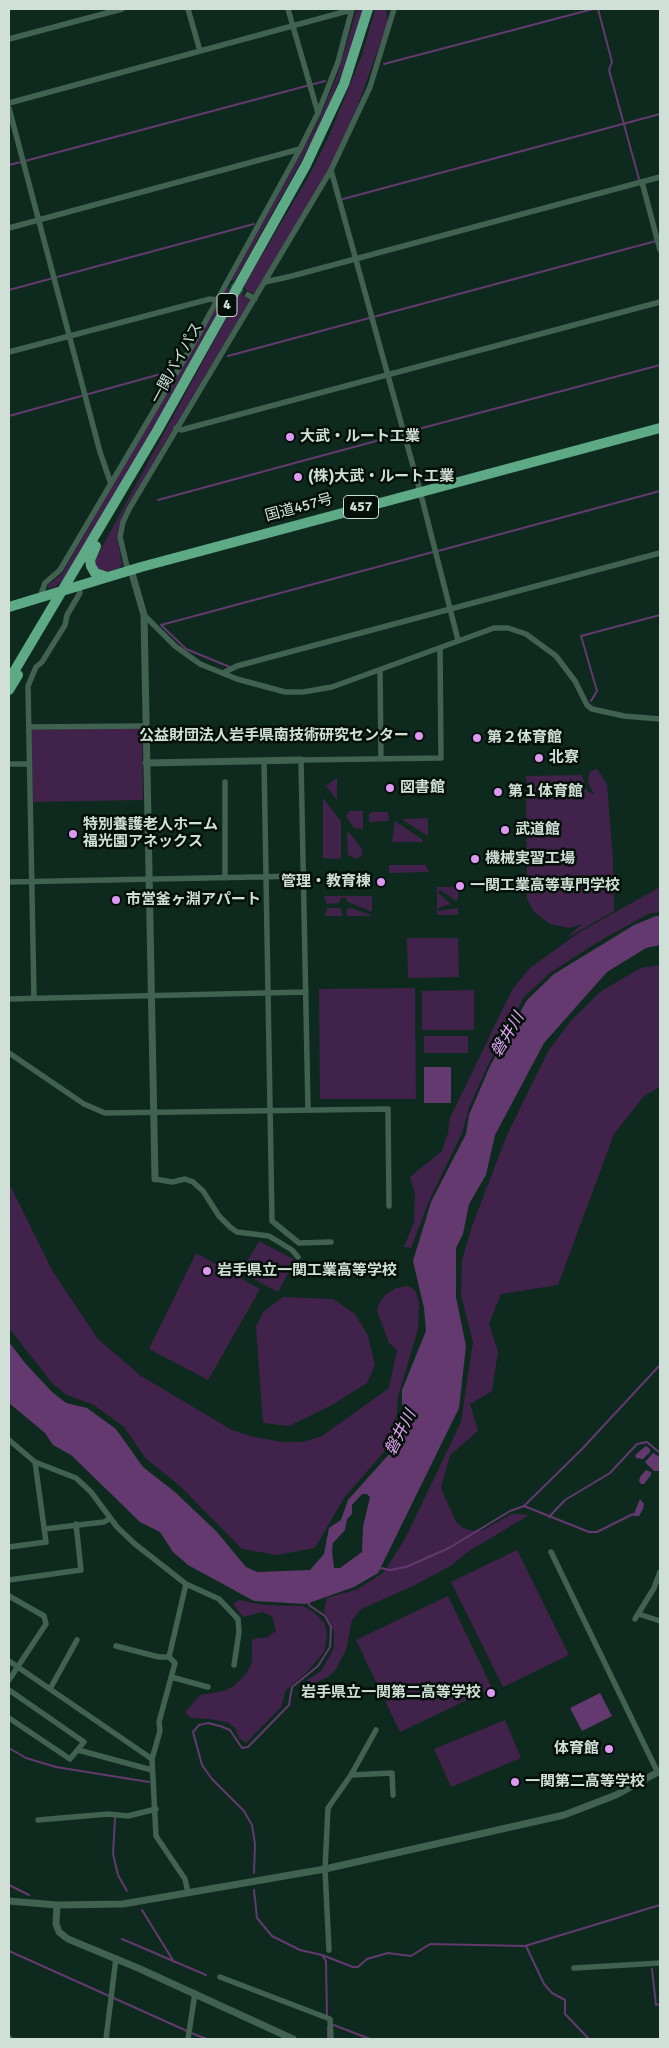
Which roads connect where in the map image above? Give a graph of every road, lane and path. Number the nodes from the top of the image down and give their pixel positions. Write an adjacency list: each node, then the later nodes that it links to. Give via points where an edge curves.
1 (122, 9): 8 (street)
2 (188, 9): 9 (street)
3 (288, 9): 7 (street)
4 (352, 9): 7 (street); 12 (street, via 338,62)
5 (368, 9): 31 (highway, 一関バイパス / 4, via 344,84 310,157)
6 (394, 9): 14 (street, via 370,87)
7 (293, 26): 9 (street); 12 (street)
8 (9, 39)
9 (200, 51): 10 (street)
10 (9, 103)
11 (9, 108): 17 (street)
12 (318, 113): 13 (street)
13 (300, 149): 17 (street); 24 (street)
14 (331, 170): 20 (street); 21 (street)
15 (660, 177): 16 (street)
16 (642, 182): 19 (street); 20 (street)
17 (39, 220): 18 (street); 26 (street)
18 (9, 228)
19 (660, 250)
20 (356, 259): 21 (street); 28 (street)
21 (265, 282): 23 (street)
22 (248, 295): 23 (street)
23 (256, 299): 29 (street)
24 (218, 300): 26 (street, via 210,299); 32 (street)
25 (660, 302): 28 (street)
26 (70, 336): 27 (street); 32 (street)
27 (9, 352)
28 (387, 376): 29 (street, via 181,430); 33 (street)
29 (176, 428): 35 (street, via 123,522 120,537)
30 (660, 428): 33 (highway, 国道457号 / 457)
31 (157, 431): 36 (highway, via 92,554 92,569); 38 (highway, 一関バイパス / 4)
32 (111, 484): 39 (street, via 60,570 45,584)
33 (420, 491): 35 (highway, 国道457号 / 457); 41 (street)
34 (660, 553): 41 (street)
35 (130, 571): 36 (highway, 国道457号 / 457); 42 (street)
36 (107, 577): 37 (highway, 国道457号 / 457)
37 (79, 586): 38 (highway, 国道457号 / 457); 51 (street, via 80,593 67,615 65,626 36,667 28,686)
38 (63, 591): 39 (highway, 国道457号); 47 (highway, 一関バイパス / 4); 48 (highway, 一関バイパス / 4, via 55,612)
39 (40, 597): 40 (highway, 国道457号)
40 (9, 607)
41 (450, 609): 43 (street); 46 (street, via 237,666)
42 (144, 615): 46 (street, via 175,646 200,664); 50 (street)
43 (458, 640): 44 (street); 49 (street, via 494,628 516,630 537,640 556,656 575,681 587,706 624,716)
44 (440, 648): 45 (street); 52 (street, via 441,758)
45 (380, 670): 46 (street, via 332,687 303,692 262,687); 52 (street)
46 (223, 673)
47 (9, 680)
48 (9, 690)
49 (660, 719)
50 (145, 726): 51 (street); 55 (street)
51 (29, 728): 57 (street)
52 (381, 759): 53 (street)
53 (301, 760): 54 (street); 59 (street)
54 (264, 761): 55 (street); 60 (street)
55 (146, 763): 62 (street)
56 (9, 764): 57 (street)
57 (29, 764): 63 (street)
58 (225, 782): 61 (street)
59 (303, 876): 60 (street); 65 (street)
60 (266, 877): 61 (street); 66 (street)
61 (225, 878): 62 (street)
62 (148, 879): 63 (street); 67 (street)
63 (32, 881): 64 (street); 68 (street)
64 (9, 882)
65 (306, 992): 66 (street); 72 (street)
66 (268, 994): 67 (street); 71 (street)
67 (150, 996): 68 (street); 73 (street)
68 (34, 998): 69 (street)
69 (9, 999)
70 (9, 1053): 73 (street, via 84,1104 105,1113)
71 (270, 1110): 72 (street); 73 (street); 76 (street, via 272,1221 299,1243)
72 (308, 1110): 75 (street, via 388,1109)
73 (153, 1112): 74 (street)
74 (155, 1179): 77 (street, via 193,1182 230,1227 237,1232 269,1236)
75 (389, 1206)
76 (331, 1242)
77 (298, 1257)
78 (9, 1440): 79 (street)
79 (35, 1462): 80 (street, via 76,1478 91,1492); 82 (street)
80 (109, 1519): 81 (street); 87 (street)
81 (76, 1524): 82 (street); 86 (street, via 81,1570)
82 (44, 1529): 83 (street, via 46,1542)
83 (9, 1547)
84 (551, 1552): 106 (street)
85 (660, 1572): 89 (street, via 637,1617)
86 (9, 1580)
87 (186, 1584): 92 (street); 94 (street, via 219,1599 238,1619)
88 (9, 1596): 95 (street, via 44,1616 46,1624)
89 (660, 1621)
90 (77, 1640): 99 (street)
91 (116, 1646): 92 (street)
92 (169, 1657): 96 (street, via 175,1663)
93 (9, 1661): 95 (street)
94 (234, 1665)
95 (17, 1667): 97 (street); 99 (street)
96 (171, 1678): 98 (street); 104 (street)
97 (9, 1680)
98 (208, 1687)
99 (50, 1689): 104 (street)
100 (9, 1690): 103 (street, via 84,1742)
101 (9, 1718): 103 (street, via 70,1759)
102 (376, 1730): 107 (street)
103 (78, 1750): 105 (street)
104 (152, 1759): 105 (street)
105 (152, 1770): 109 (street)
106 (659, 1772): 111 (street, via 616,1795 564,1815)
107 (351, 1775): 108 (street, via 392,1773); 111 (street, via 328,1808)
108 (393, 1795)
109 (156, 1809): 110 (street, via 128,1816 108,1814); 112 (street, via 156,1836 185,1879)
110 (38, 1820)
111 (325, 1869): 112 (street); 115 (street)
112 (188, 1894): 114 (street, via 123,1904)
113 (9, 1901): 114 (street)
114 (57, 1905): 116 (street, via 59,1932 68,1939)
115 (329, 1950)
116 (116, 1958): 120 (street); 121 (street)
117 (660, 1963): 118 (street)
118 (574, 1968)
119 (220, 1977): 124 (street, via 330,2019)
120 (194, 1993): 122 (street); 123 (street)
121 (106, 2039)
122 (188, 2039)
123 (293, 2039)
124 (331, 2039)

